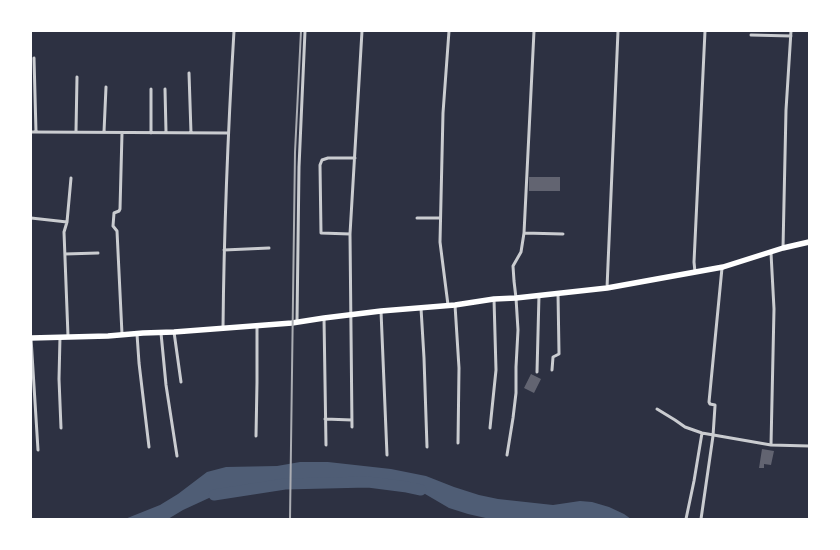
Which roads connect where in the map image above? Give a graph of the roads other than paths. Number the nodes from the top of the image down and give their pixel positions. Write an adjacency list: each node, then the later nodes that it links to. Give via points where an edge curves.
1 (234, 31): 24 (street)
2 (305, 31): 53 (street)
3 (362, 31): 25 (street)
4 (449, 31): 29 (street)
5 (534, 31): 31 (street)
6 (618, 31): 43 (street)
7 (705, 31): 42 (street)
8 (791, 33): 9 (street); 36 (street)
9 (751, 34)
10 (34, 58): 18 (street)
11 (189, 73): 23 (street)
12 (77, 77): 16 (street)
13 (106, 87): 19 (street)
14 (151, 89): 22 (street)
15 (166, 89): 20 (street)
16 (76, 131): 18 (street); 19 (street)
17 (31, 132): 18 (street)
18 (36, 132)
19 (104, 132): 21 (street)
20 (166, 132): 22 (street); 23 (street)
21 (122, 133): 22 (street); 59 (street, via 120,209 114,213 113,224 117,231)
22 (151, 133)
23 (191, 133): 24 (street)
24 (228, 133): 37 (street)
25 (355, 158): 32 (street); 32 (street, via 328,158 320,165 322,233)
26 (71, 178): 30 (street)
27 (31, 218): 30 (street)
28 (417, 218): 29 (street)
29 (440, 218): 48 (street, via 440,242)
30 (67, 222): 40 (street)
31 (524, 233): 33 (street); 46 (street, via 521,252 513,266)
32 (350, 234): 51 (street)
33 (563, 234)
34 (809, 242): 36 (main road)
35 (269, 248): 37 (street)
36 (783, 248): 39 (main road)
37 (224, 250): 55 (street)
38 (98, 253): 40 (street)
39 (771, 253): 41 (main road); 77 (street, via 774,309)
40 (65, 254): 60 (street)
41 (723, 266): 42 (main road); 74 (street, via 709,402 715,405)
42 (695, 272): 43 (main road)
43 (607, 288): 44 (main road)
44 (558, 293): 45 (main road); 63 (street, via 559,354 552,357)
45 (539, 295): 46 (main road); 64 (street)
46 (516, 298): 47 (main road); 84 (street, via 516,393)
47 (494, 299): 48 (main road); 71 (street, via 496,370)
48 (451, 305): 49 (main road); 75 (street, via 459,368)
49 (421, 307): 50 (main road); 80 (street)
50 (381, 311): 51 (main road); 83 (street)
51 (351, 315): 52 (main road); 68 (street)
52 (324, 318): 53 (main road); 67 (street)
53 (297, 322): 54 (main road)
54 (257, 326): 55 (main road); 73 (street)
55 (223, 329): 56 (main road)
56 (174, 332): 58 (main road); 65 (street)
57 (137, 333): 58 (main road); 59 (main road); 79 (street)
58 (160, 333): 82 (street)
59 (122, 334): 60 (main road)
60 (68, 337): 62 (main road)
61 (31, 338): 62 (main road); 81 (street)
62 (60, 338): 70 (street)
63 (552, 370)
64 (537, 372)
65 (181, 382)
66 (657, 409): 72 (street, via 685,427)
67 (325, 419): 68 (street); 76 (street)
68 (352, 420): 69 (street)
69 (352, 427)
70 (61, 428)
71 (490, 428)
72 (702, 433): 74 (street); 85 (street)
73 (256, 436)
74 (712, 436): 77 (street); 86 (street)
75 (458, 443)
76 (326, 445)
77 (771, 445): 78 (street)
78 (809, 446)
79 (149, 447)
80 (427, 448)
81 (38, 450)
82 (177, 456)
83 (387, 456)
84 (507, 456)
85 (686, 519)
86 (701, 519)

